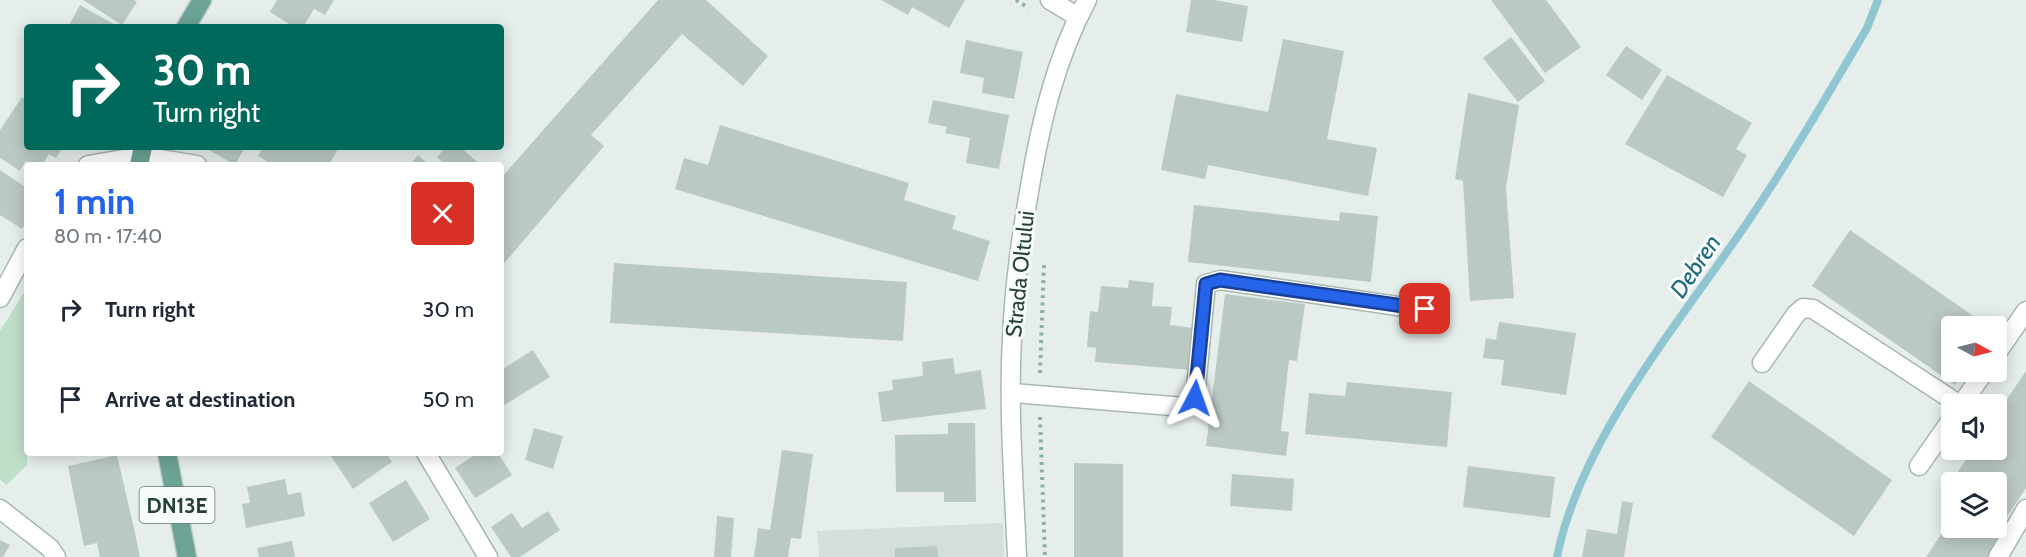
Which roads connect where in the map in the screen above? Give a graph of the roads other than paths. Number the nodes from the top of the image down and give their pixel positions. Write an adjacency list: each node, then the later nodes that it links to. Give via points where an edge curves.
1 (202, 0): 5 (main road)
2 (1050, 0): 4 (street)
3 (1087, 0): 4 (street, Strada Oltului)
4 (1078, 17): 15 (street, Strada Oltului, via 1059,64 1037,144 1016,286)
5 (188, 24)
6 (141, 156): 7 (street); 8 (street)
7 (106, 162)
8 (178, 162)
9 (24, 254): 10 (street)
10 (0, 298)
11 (1425, 309): 15 (street, via 1220,280 1206,284 1195,398 1184,407)
12 (2026, 311): 13 (street)
13 (2007, 338)
14 (1762, 363): 16 (street, via 1796,314 1803,308 1813,309)
15 (1012, 393): 26 (street, Strada Oltului)
16 (1943, 394)
17 (1941, 435): 20 (street)
18 (168, 456): 24 (main road, DN13E)
19 (428, 456): 25 (street)
20 (1919, 466)
21 (0, 509): 23 (street)
22 (2026, 509): 27 (street)
23 (56, 557)
24 (187, 557)
25 (488, 557)
26 (1017, 557)
27 (1998, 557)

